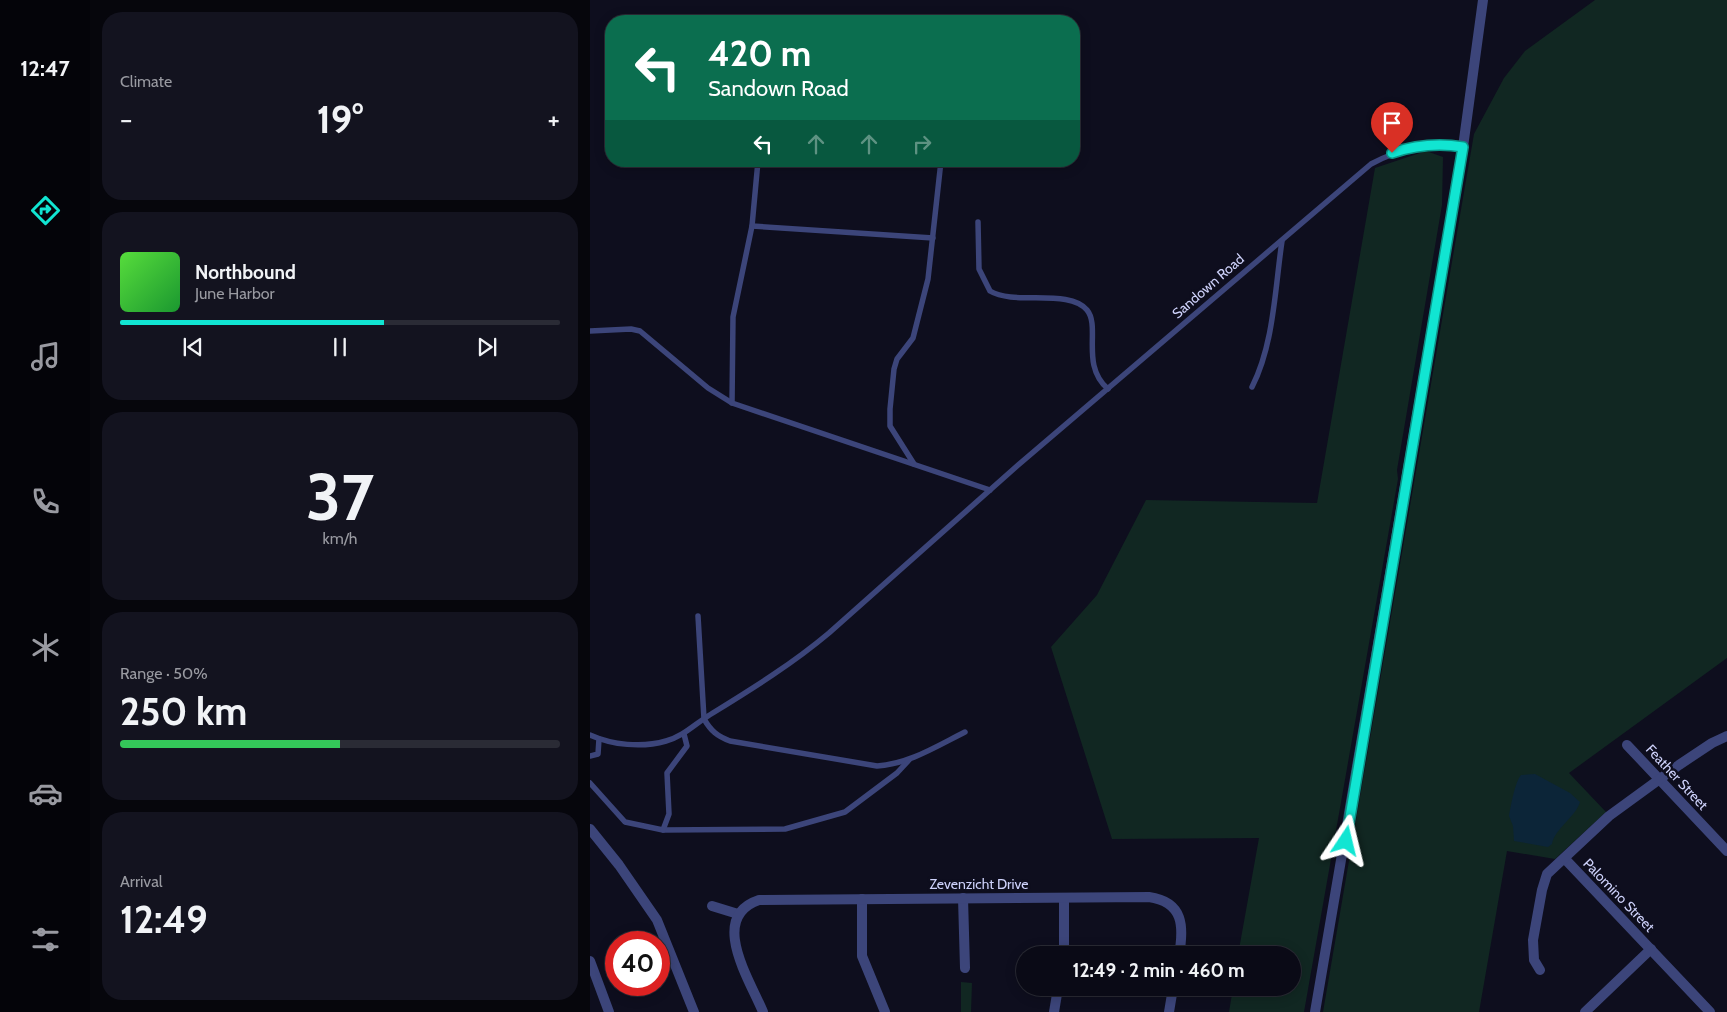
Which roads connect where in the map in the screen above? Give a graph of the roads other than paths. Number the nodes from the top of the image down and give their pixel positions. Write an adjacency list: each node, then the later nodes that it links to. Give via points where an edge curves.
1 (1483, 0): 2 (street)
2 (1463, 147): 8 (lane, Sandown Road, via 1423,145 1392,153 1371,164); 50 (street)
3 (757, 167): 6 (lane)
4 (940, 167): 7 (lane)
5 (978, 222): 11 (lane, via 979,270 990,291 1009,298 1068,301 1087,310 1091,318 1094,367)
6 (752, 226): 7 (lane); 12 (lane, via 733,317)
7 (933, 238): 13 (lane, via 928,280 913,338 894,369 890,409 890,426)
8 (1282, 241): 10 (lane, via 1268,338); 11 (lane, Sandown Road)
9 (590, 331): 12 (lane, via 625,329 640,332)
10 (1252, 387)
11 (1108, 389): 14 (lane, Sandown Road)
12 (732, 404): 13 (lane)
13 (914, 464): 14 (lane)
14 (990, 490): 16 (lane, Sandown Road, via 801,657)
15 (698, 616): 16 (lane)
16 (704, 719): 18 (lane, Sandown Road); 24 (lane, via 712,732 730,741 864,765 892,765)
17 (965, 732): 24 (lane)
18 (684, 734): 21 (lane, Sandown Road, via 665,742 634,744); 28 (lane, via 687,746 667,773 669,814)
19 (590, 735): 21 (lane, Sandown Road)
20 (1727, 736): 25 (street, Palomino Street)
21 (599, 739): 23 (lane, via 598,754)
22 (1627, 745): 25 (street, Feather Street)
23 (590, 756)
24 (910, 759): 28 (lane, via 897,773 845,812 785,829)
25 (1661, 780): 29 (street, Feather Street); 30 (street, Palomino Street, via 1609,816)
26 (590, 783): 28 (lane, via 626,822)
27 (590, 829): 45 (street, via 657,920)
28 (663, 830)
29 (1727, 851)
30 (1565, 859): 38 (street, Palomino Street); 41 (street, via 1547,874 1542,890 1532,951)
31 (963, 898): 32 (street, Zevenzicht Drive); 33 (street, Zevenzicht Drive); 40 (street)
32 (1064, 898): 36 (street); 37 (street, Zevenzicht Drive, via 1149,897 1163,901 1174,909 1181,921)
33 (862, 899): 35 (street, Zevenzicht Drive, via 759,900); 47 (street, via 862,956)
34 (712, 906): 35 (street)
35 (738, 914): 46 (street, via 733,927 734,941)
36 (1064, 946)
37 (1180, 946)
38 (1650, 949): 51 (street); 52 (street, Palomino Street)
39 (590, 961): 44 (street)
40 (965, 968)
41 (1540, 970)
42 (1057, 996): 48 (street)
43 (1172, 996): 49 (street)
44 (609, 1012)
45 (694, 1012)
46 (763, 1012)
47 (885, 1012)
48 (1054, 1012)
49 (1169, 1012)
50 (1315, 1012)
51 (1586, 1012)
52 (1710, 1012)

